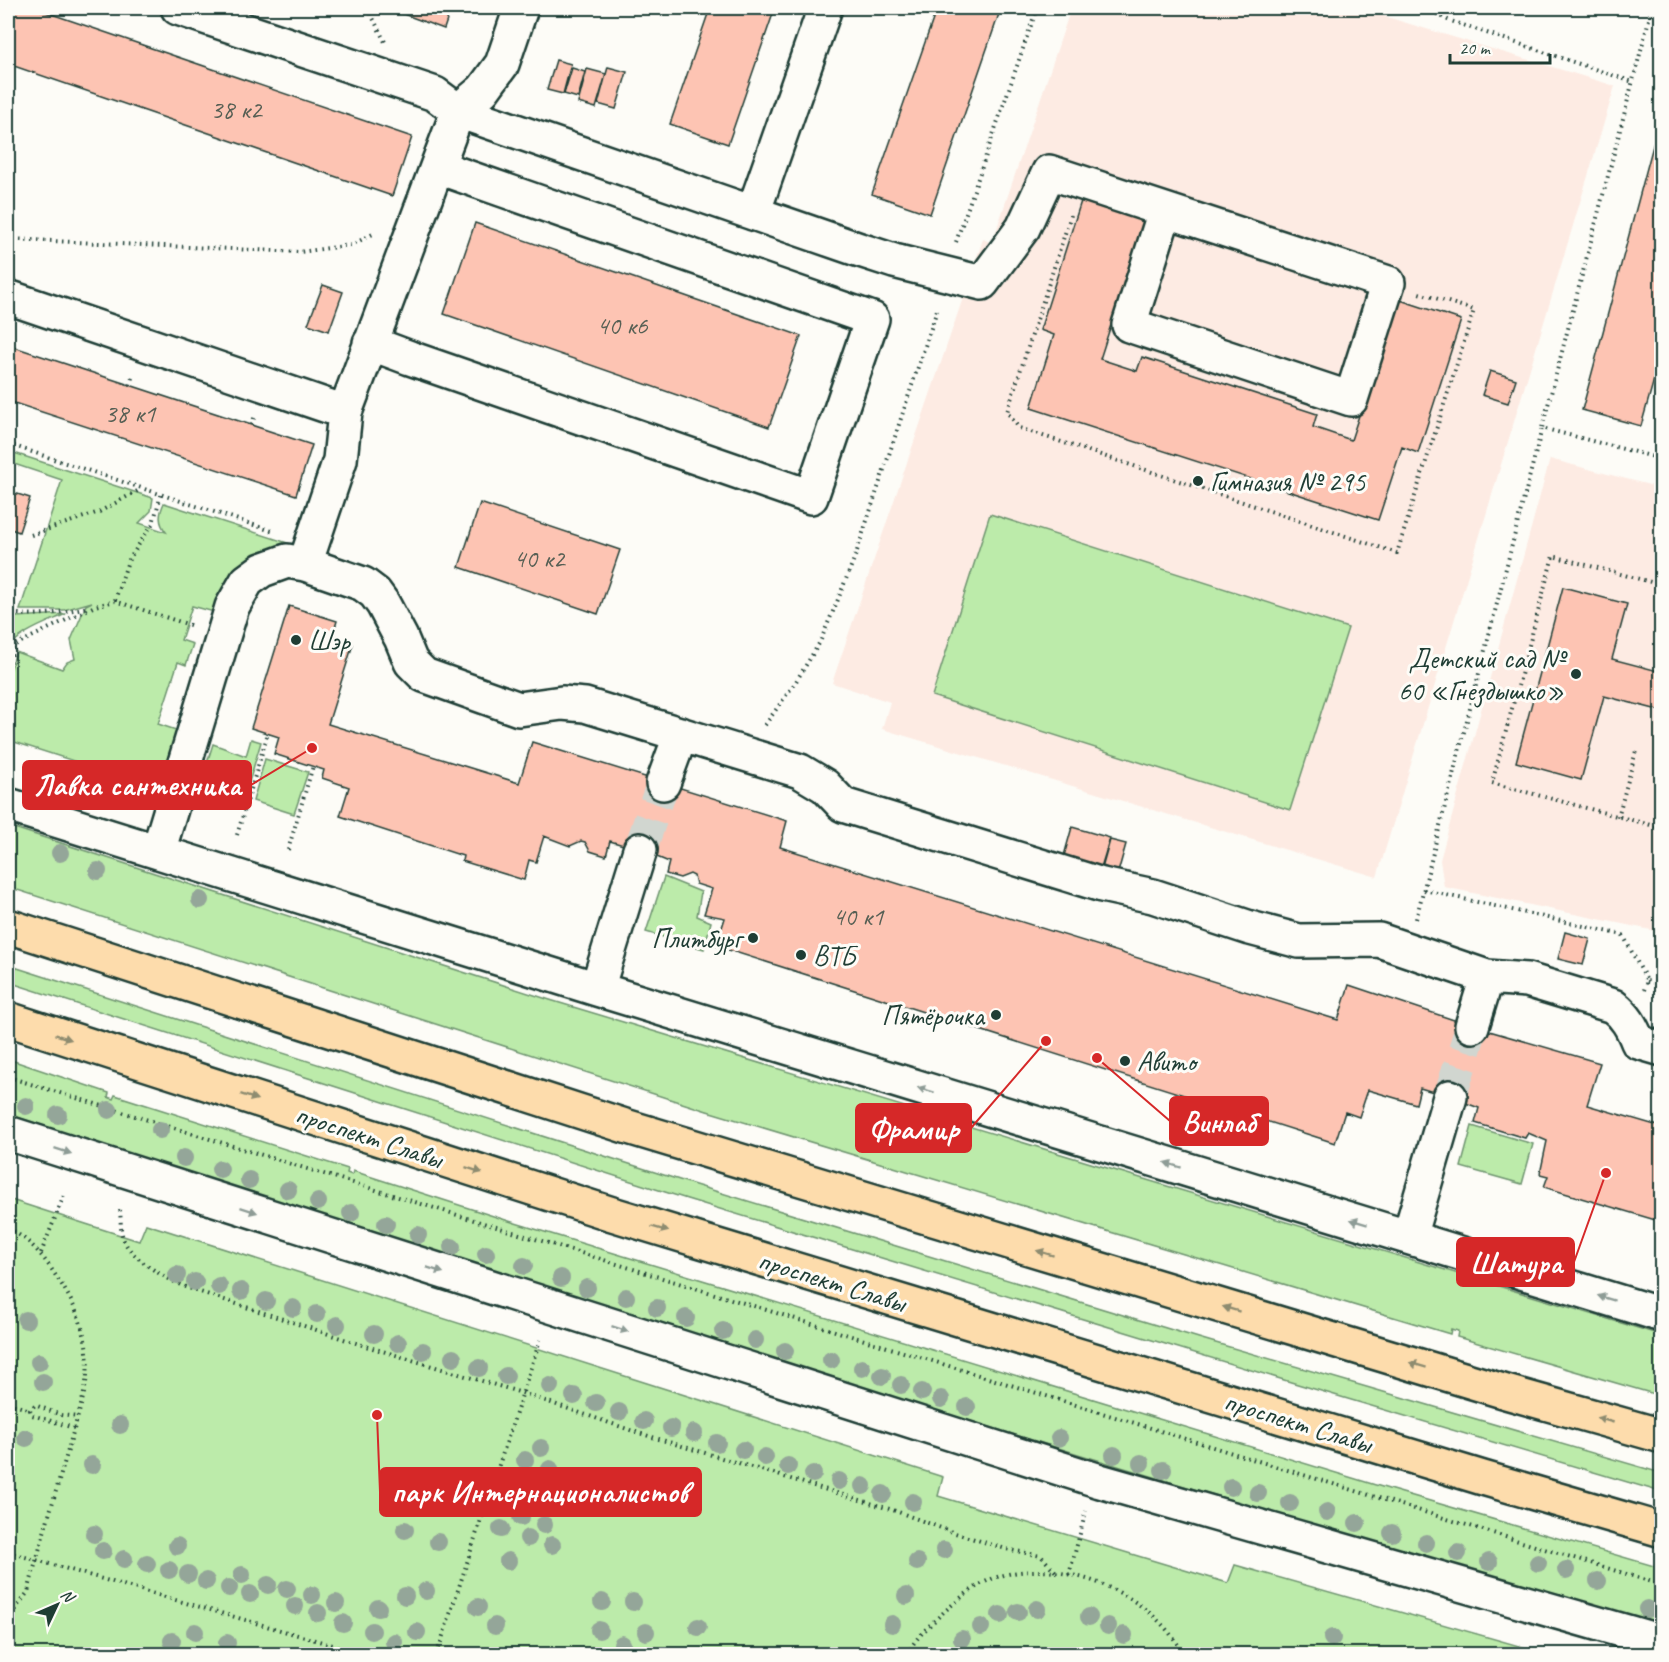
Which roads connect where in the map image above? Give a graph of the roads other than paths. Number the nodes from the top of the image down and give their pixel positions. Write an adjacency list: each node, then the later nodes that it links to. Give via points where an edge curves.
1 (178, 8): 4 (street, via 435,94)
2 (521, 8): 4 (street, via 502,63 483,90)
3 (825, 8): 7 (street)
4 (458, 111): 5 (street); 7 (street)
5 (438, 167): 9 (street); 9 (street, via 872,319 811,497)
6 (1165, 211): 6 (street, via 1129,325 1351,399 1388,283); 7 (street, via 1049,172 1023,228 982,283 942,288 894,261)
7 (753, 213)
8 (8, 297): 10 (street)
9 (370, 342): 10 (street)
10 (345, 412): 11 (street, via 340,460)
11 (308, 554): 12 (street, via 375,593 411,662 423,675 519,709 585,705); 16 (street, via 261,570 238,593)
12 (681, 734): 13 (street); 18 (street, via 801,771 825,786 843,805 1102,885 1299,941 1379,940)
13 (663, 783)
14 (8, 805): 16 (street)
15 (640, 850): 19 (street)
16 (158, 852): 19 (street)
17 (8, 926): 27 (main road, one-way to 17, via 626,1126)
18 (1487, 977): 21 (street); 22 (street, via 1527,980 1613,1006 1623,1014 1638,1042)
19 (597, 989): 25 (street, one-way to 19)
20 (8, 1019): 28 (main road, проспект Славы, one-way to 28, via 609,1213)
21 (1472, 1026)
22 (1662, 1049)
23 (1450, 1097): 25 (street)
24 (8, 1133): 29 (street, one-way to 29, via 1100,1481)
25 (1409, 1237): 26 (street, one-way to 25)
26 (1662, 1315)
27 (1662, 1436)
28 (1662, 1530)
29 (1662, 1642)

